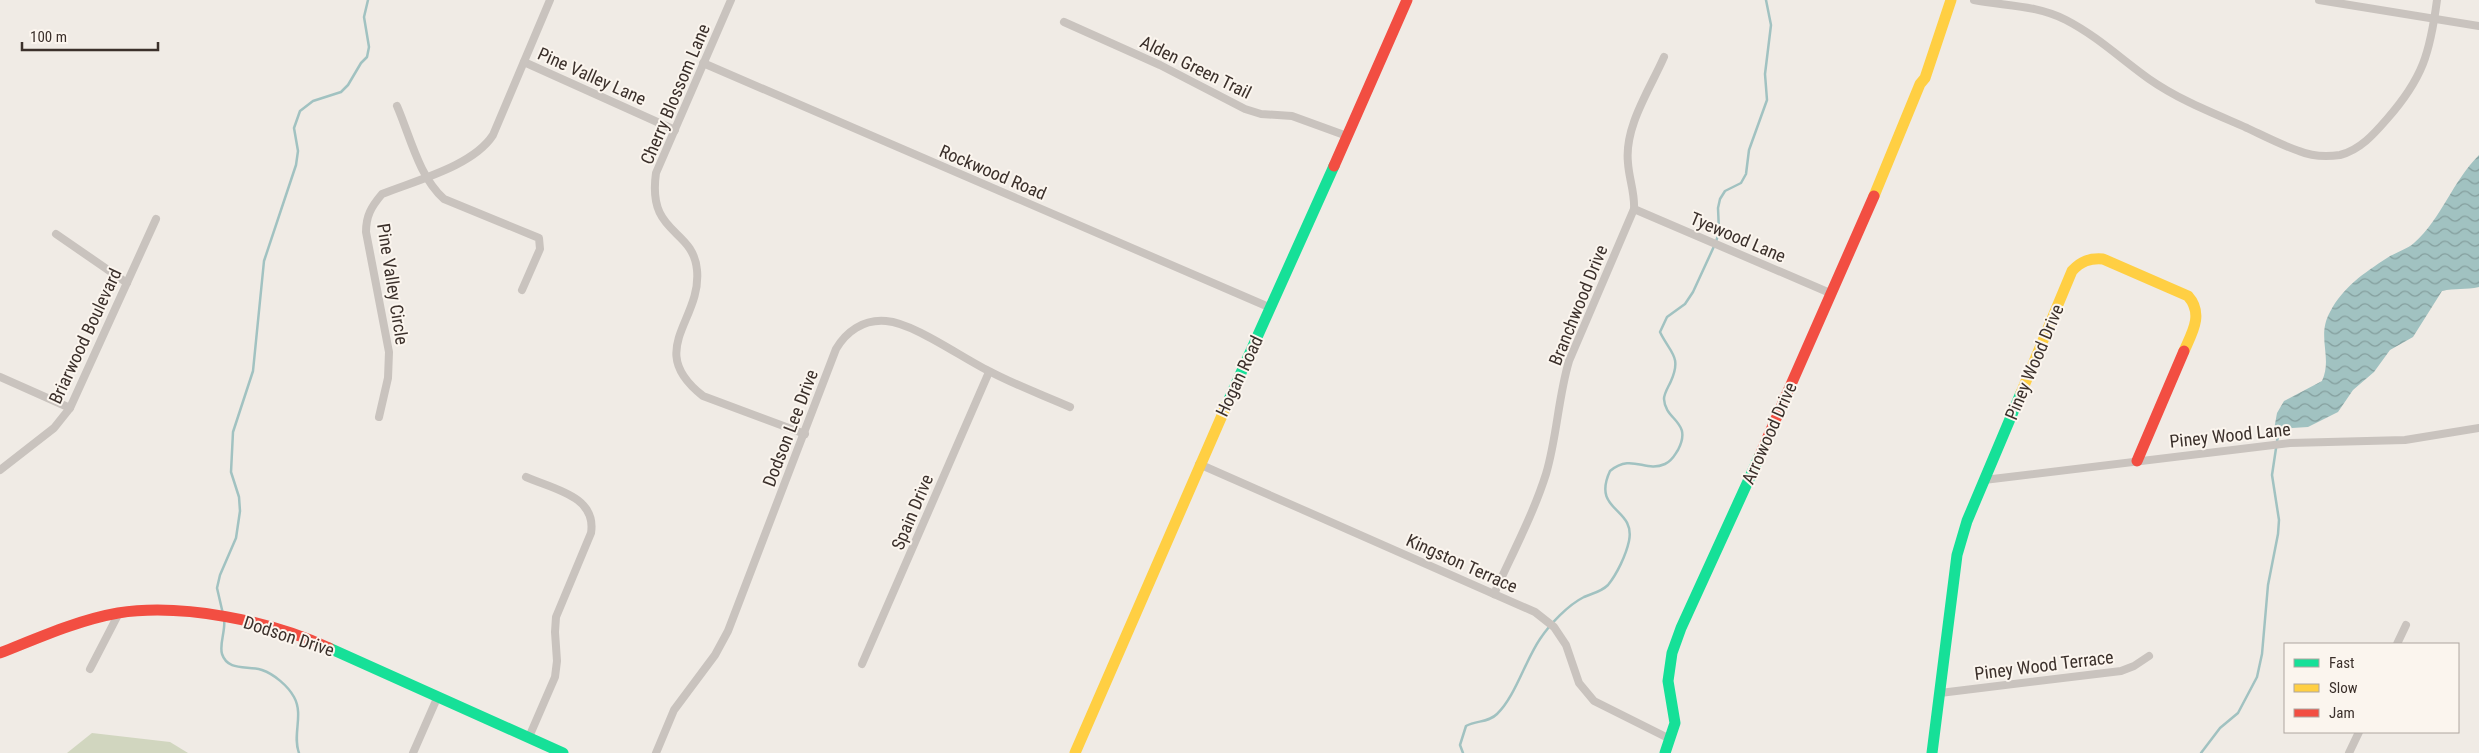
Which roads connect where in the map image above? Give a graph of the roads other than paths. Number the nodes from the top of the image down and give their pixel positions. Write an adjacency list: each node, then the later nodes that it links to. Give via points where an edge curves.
1 (550, 0): 12 (street, Pine Valley Circle)
2 (731, 0): 13 (street, Cherry Blossom Lane)
3 (1407, 0): 16 (street, Hogan Road)
4 (1952, 0): 23 (street, Arrowood Drive, via 1933,59)
5 (1974, 0): 8 (street, via 2028,7 2064,19 2094,36 2180,99 2298,151 2320,156 2340,154 2360,146 2402,102 2424,65)
6 (2319, 0): 8 (street)
7 (2437, 0): 8 (street)
8 (2434, 20): 10 (street)
9 (1064, 22): 16 (street, Alden Green Trail, via 1160,65 1245,110 1292,116)
10 (2479, 26)
11 (1664, 57): 18 (street, Branchwood Drive, via 1629,141 1628,163)
12 (524, 62): 15 (street, Pine Valley Lane); 17 (street, Pine Valley Circle, via 485,147 470,159)
13 (703, 63): 15 (street, Cherry Blossom Lane); 24 (street, Rockwood Road)
14 (397, 106): 17 (street)
15 (675, 130): 31 (street, Cherry Blossom Lane, via 656,173 654,192 660,216 688,246 697,269 695,290 677,343 680,371 689,385 703,396)
16 (1347, 136): 24 (street, Hogan Road)
17 (426, 176): 22 (street, via 444,199 539,238 540,249); 29 (street, Pine Valley Circle, via 382,194 366,219 389,352 388,378)
18 (1634, 209): 23 (street, Tyewood Lane); 37 (street, Branchwood Drive, via 1569,361 1546,473)
19 (156, 219): 21 (street, Briarwood Boulevard)
20 (56, 234): 21 (street)
21 (127, 284): 28 (street, Briarwood Boulevard)
22 (522, 290)
23 (1830, 293): 49 (street, Arrowood Drive, via 1672,653 1668,680 1675,723)
24 (1271, 308): 33 (street, Hogan Road)
25 (989, 372): 27 (street, Dodson Lee Drive); 31 (street, Dodson Lee Drive, via 934,340 898,324 868,322 851,330 836,350); 43 (street, Spain Drive)
26 (0, 377): 28 (street)
27 (1070, 407)
28 (70, 408): 34 (street, Briarwood Boulevard, via 54,428)
29 (380, 417)
30 (2479, 428): 32 (street, Piney Wood Lane, via 2405,440 2290,443)
31 (805, 434): 52 (street, Dodson Lee Drive, via 728,631 715,655 674,710)
32 (2136, 461): 36 (street, Piney Wood Lane); 36 (street, Piney Wood Drive, via 2196,323 2197,310 2184,293 2092,257 2080,262 2072,272)
33 (1199, 464): 37 (street, Kingston Terrace); 53 (street, Hogan Road)
34 (0, 470)
35 (526, 477): 48 (street, via 579,500 591,513 593,522 556,617 555,677)
36 (1984, 480): 45 (street, Piney Wood Drive, via 1957,555)
37 (1494, 594): 49 (street, Kingston Terrace, via 1535,612 1552,625 1566,645 1579,683 1594,701)
38 (119, 613): 41 (street, Dodson Drive, via 73,625); 44 (street); 46 (street, Dodson Drive, via 175,612 269,626 318,643)
39 (2406, 625): 40 (street)
40 (2397, 643)
41 (0, 653)
42 (2149, 656): 45 (street, Piney Wood Terrace, via 2120,671)
43 (862, 664)
44 (90, 669)
45 (1940, 693): 55 (street, Piney Wood Drive)
46 (438, 696): 48 (street, Dodson Drive); 50 (street)
47 (2359, 733): 56 (street)
48 (529, 738): 51 (street, Dodson Drive)
49 (1670, 739): 54 (street, Arrowood Drive)
50 (413, 753)
51 (563, 753)
52 (656, 753)
53 (1075, 753)
54 (1664, 753)
55 (1932, 753)
56 (2350, 753)

